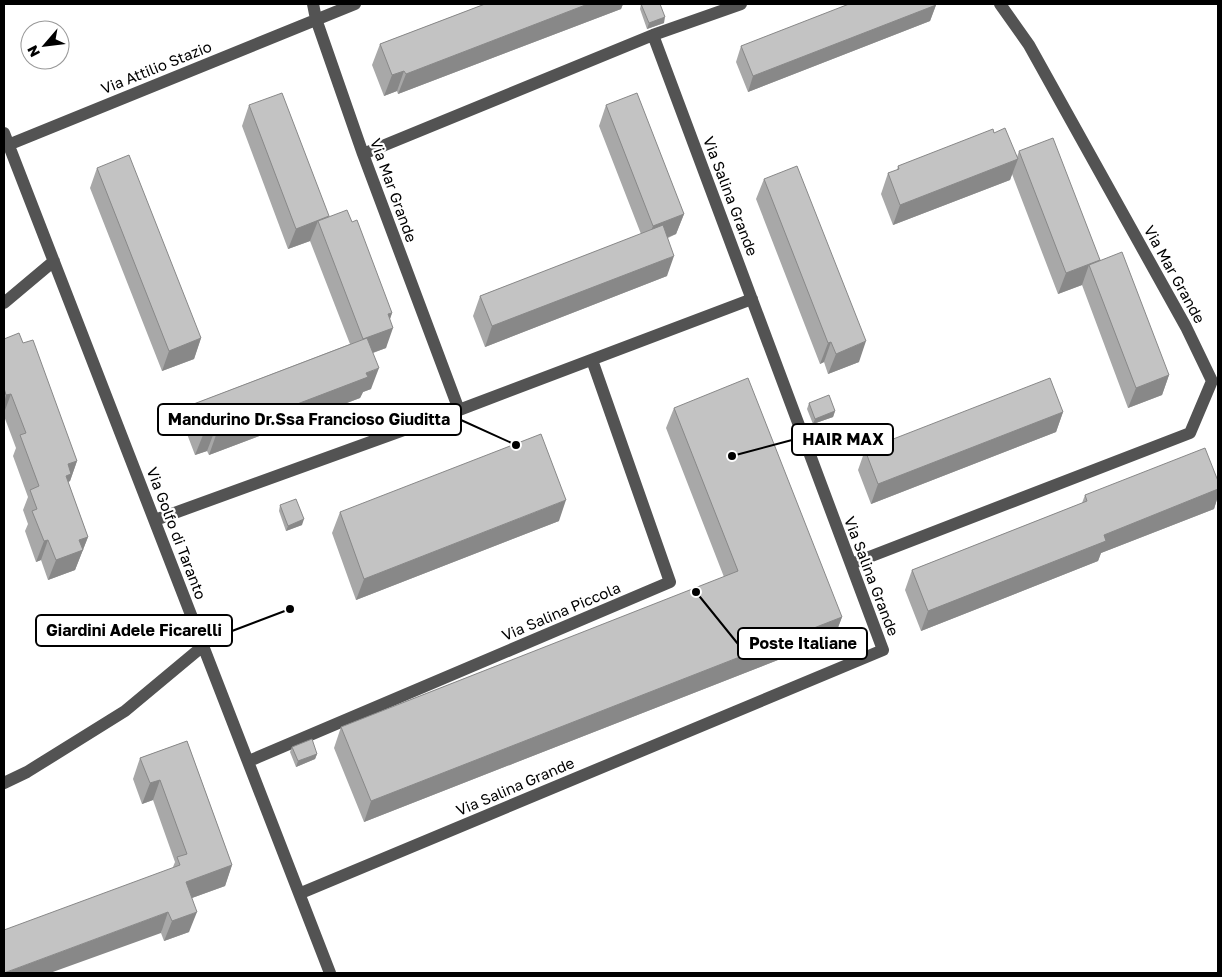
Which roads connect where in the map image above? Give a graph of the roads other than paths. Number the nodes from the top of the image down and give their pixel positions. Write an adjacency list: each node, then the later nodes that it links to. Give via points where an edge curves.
1 (313, 4): 5 (street, Via Mar Grande)
2 (356, 4): 5 (street)
3 (741, 4): 6 (street)
4 (1000, 4): 15 (street, Via Mar Grande, via 1029,45 1186,327 1212,381 1190,433)
5 (316, 19): 7 (street, Via Attilio Stazio); 8 (street, Via Mar Grande)
6 (653, 35): 8 (street); 10 (street, Via Salina Grande)
7 (6, 139): 9 (street, Via Golfo di Taranto)
8 (363, 154): 13 (street, Via Mar Grande)
9 (54, 261): 11 (street); 14 (street, Via Golfo di Taranto)
10 (752, 299): 12 (street); 15 (street, Via Salina Grande)
11 (4, 303)
12 (592, 360): 13 (street); 17 (street, Via Salina Piccola, via 670,582)
13 (459, 410): 14 (street)
14 (156, 520): 16 (street, Via Golfo di Taranto)
15 (851, 564): 19 (street, Via Salina Grande, via 883,650)
16 (203, 646): 17 (street, Via Golfo di Taranto); 18 (street, via 125,711)
17 (248, 761): 19 (street, Via Golfo di Taranto)
18 (4, 783)
19 (301, 893): 20 (street, Via Golfo di Taranto)
20 (330, 973)

